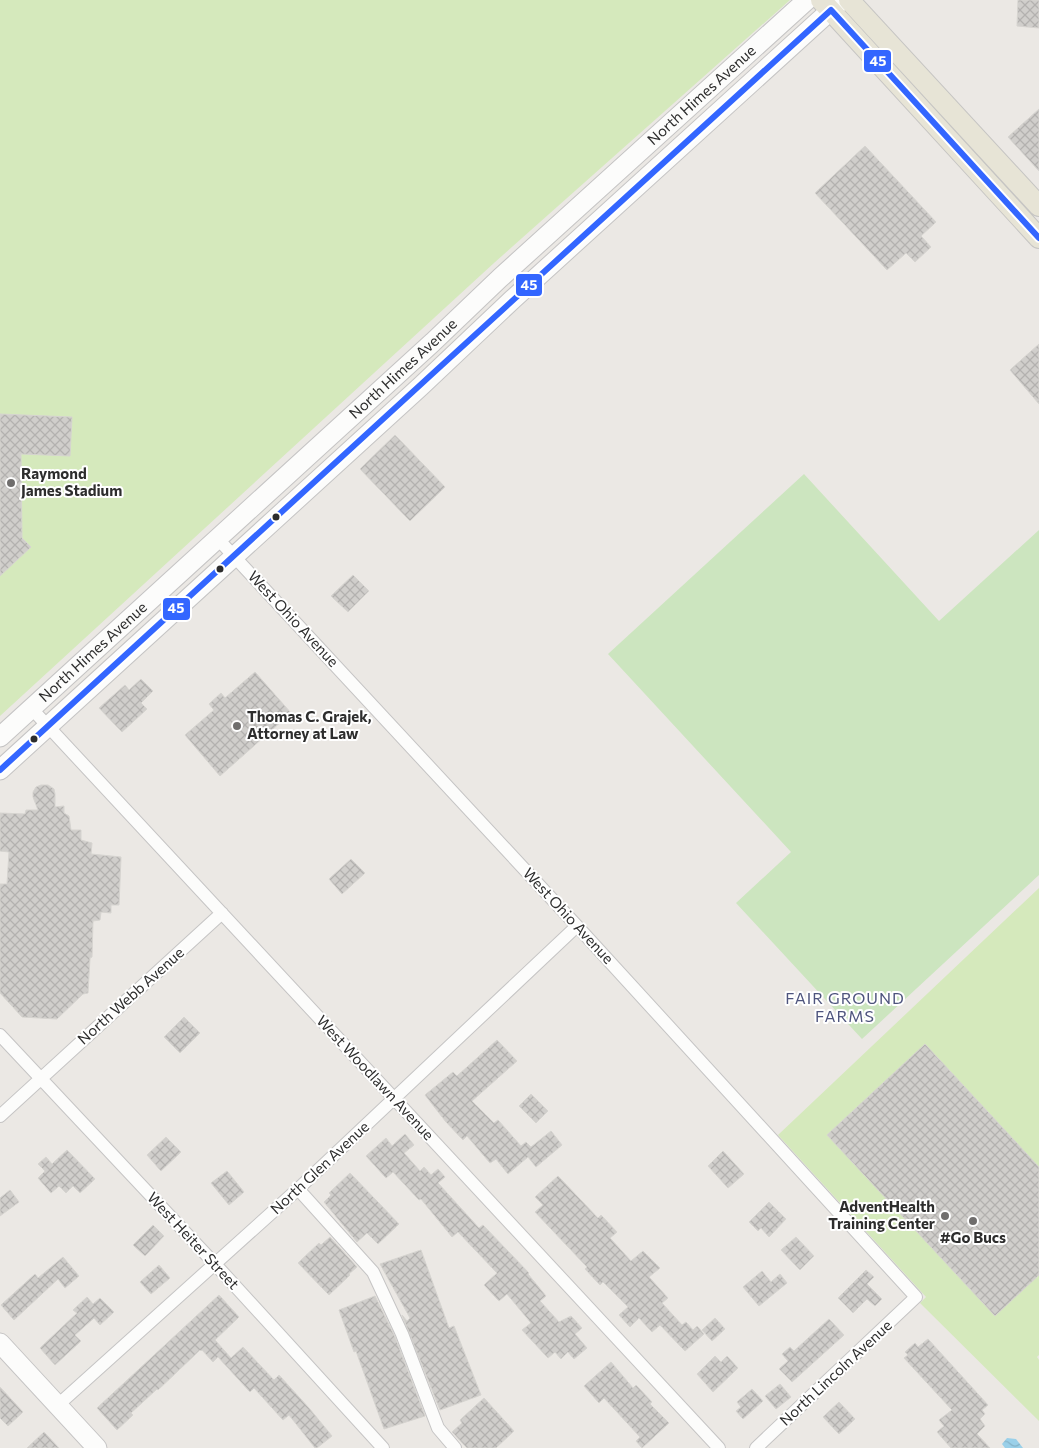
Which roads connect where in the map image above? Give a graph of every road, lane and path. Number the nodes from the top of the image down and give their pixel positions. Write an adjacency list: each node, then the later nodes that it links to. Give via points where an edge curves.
1 (807, 0): 6 (street, North Himes Avenue)
2 (849, 0): 4 (main road)
3 (831, 4): 5 (main road); 7 (street, North Himes Avenue)
4 (1039, 206)
5 (1039, 238)
6 (433, 342): 7 (street); 8 (street, North Himes Avenue)
7 (450, 358): 9 (street, North Himes Avenue)
8 (217, 538): 9 (street, West Ohio Avenue); 10 (street, North Himes Avenue)
9 (234, 556): 11 (street, North Himes Avenue); 15 (street, West Ohio Avenue)
10 (31, 708): 11 (street, West Woodlawn Avenue); 12 (street, North Himes Avenue)
11 (47, 726): 13 (street, North Himes Avenue); 14 (street, West Woodlawn Avenue)
12 (0, 736)
13 (0, 770)
14 (222, 913): 17 (street, North Webb Avenue); 18 (street, West Woodlawn Avenue)
15 (577, 926): 18 (street, North Glen Avenue); 22 (street, West Ohio Avenue)
16 (0, 1035): 17 (street, West Heiter Street)
17 (40, 1078): 19 (street, North Webb Avenue); 21 (street, West Heiter Street)
18 (395, 1098): 20 (street, North Glen Avenue); 28 (street, West Woodlawn Avenue)
19 (0, 1116)
20 (298, 1189): 21 (street, North Glen Avenue); 27 (street, via 373,1272 402,1334 438,1428)
21 (215, 1264): 24 (street, North Glen Avenue); 26 (street, West Heiter Street)
22 (916, 1297): 29 (street, North Lincoln Avenue)
23 (0, 1344): 24 (street)
24 (58, 1405): 25 (street)
25 (97, 1448)
26 (383, 1448)
27 (455, 1448)
28 (719, 1448)
29 (756, 1448)

